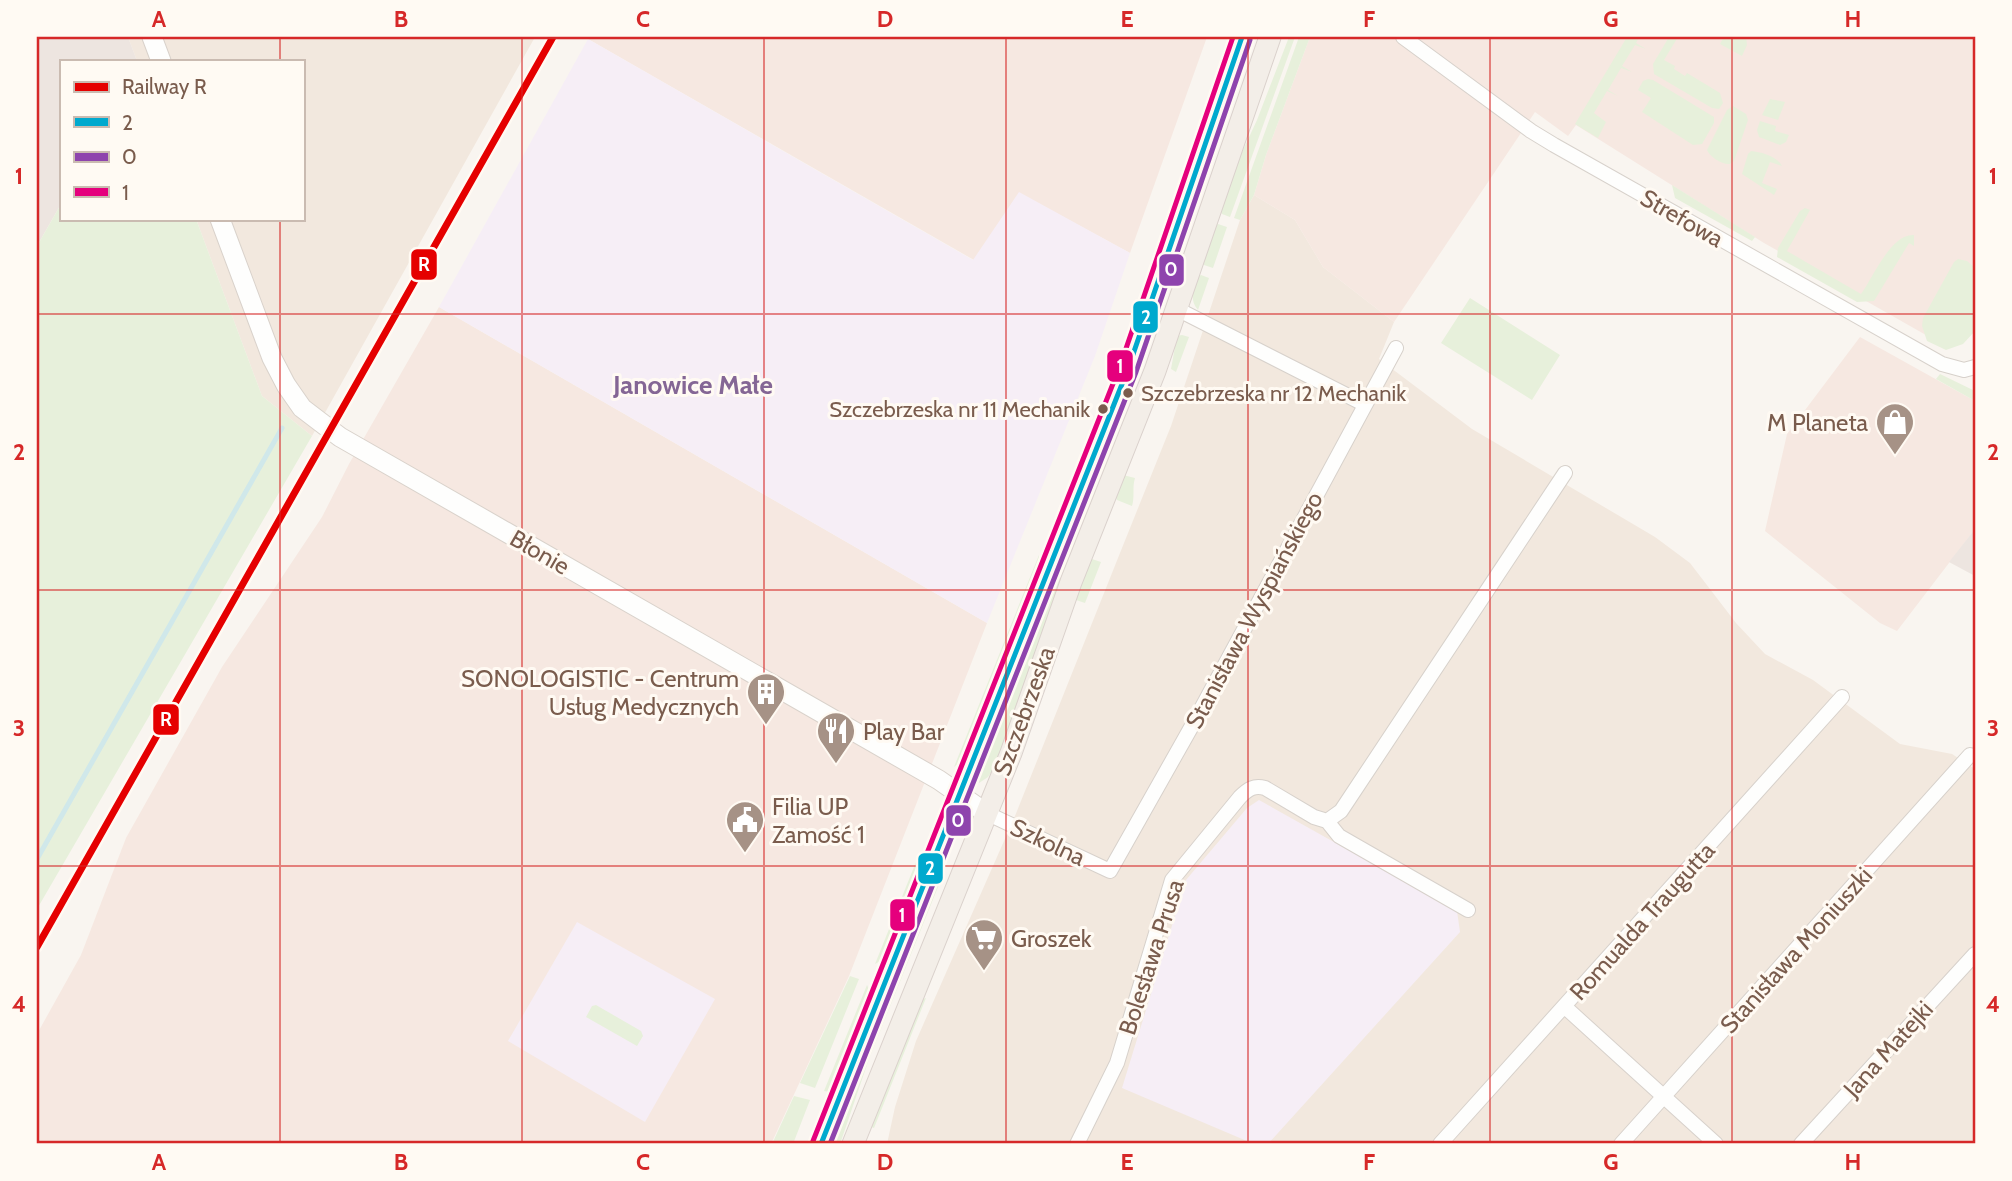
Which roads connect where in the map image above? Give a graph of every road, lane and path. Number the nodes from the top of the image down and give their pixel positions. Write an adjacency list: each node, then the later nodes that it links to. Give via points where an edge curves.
1 (1242, 37): 14 (main road, Szczebrzeska, via 1128,369)
2 (1270, 37): 7 (main road, Szczebrzeska)
3 (1403, 37): 9 (street, Strefowa, via 1537,135 1942,364 1964,370)
4 (157, 38): 5 (street)
5 (161, 60)
6 (220, 220): 14 (street, Błonie, via 276,365 297,402 317,421)
7 (1177, 309): 10 (street); 15 (main road, Szczebrzeska)
8 (1395, 348): 10 (street, Stanisława Wyspiańskiego)
9 (1975, 367)
10 (1364, 404): 17 (street, Stanisława Wyspiańskiego)
11 (1565, 473): 16 (street, via 1341,811)
12 (1842, 697): 20 (street, Romualda Traugutta)
13 (1970, 755): 21 (street, Stanisława Moniuszki)
14 (961, 795): 15 (street, Błonie); 22 (main road, Szczebrzeska)
15 (986, 813): 17 (street, Szkolna); 23 (main road, Szczebrzeska)
16 (1327, 821): 18 (street, Bolesława Prusa, via 1339,836); 24 (street, Bolesława Prusa, via 1265,788 1251,788 1176,873 1117,1063)
17 (1110, 871)
18 (1468, 910)
19 (1975, 954): 28 (street, Jana Matejki)
20 (1565, 1007): 21 (street); 25 (street, Romualda Traugutta)
21 (1664, 1097): 26 (street, Stanisława Moniuszki); 27 (street)
22 (821, 1144)
23 (853, 1144)
24 (1077, 1144)
25 (1440, 1144)
26 (1621, 1144)
27 (1716, 1144)
28 (1801, 1144)

